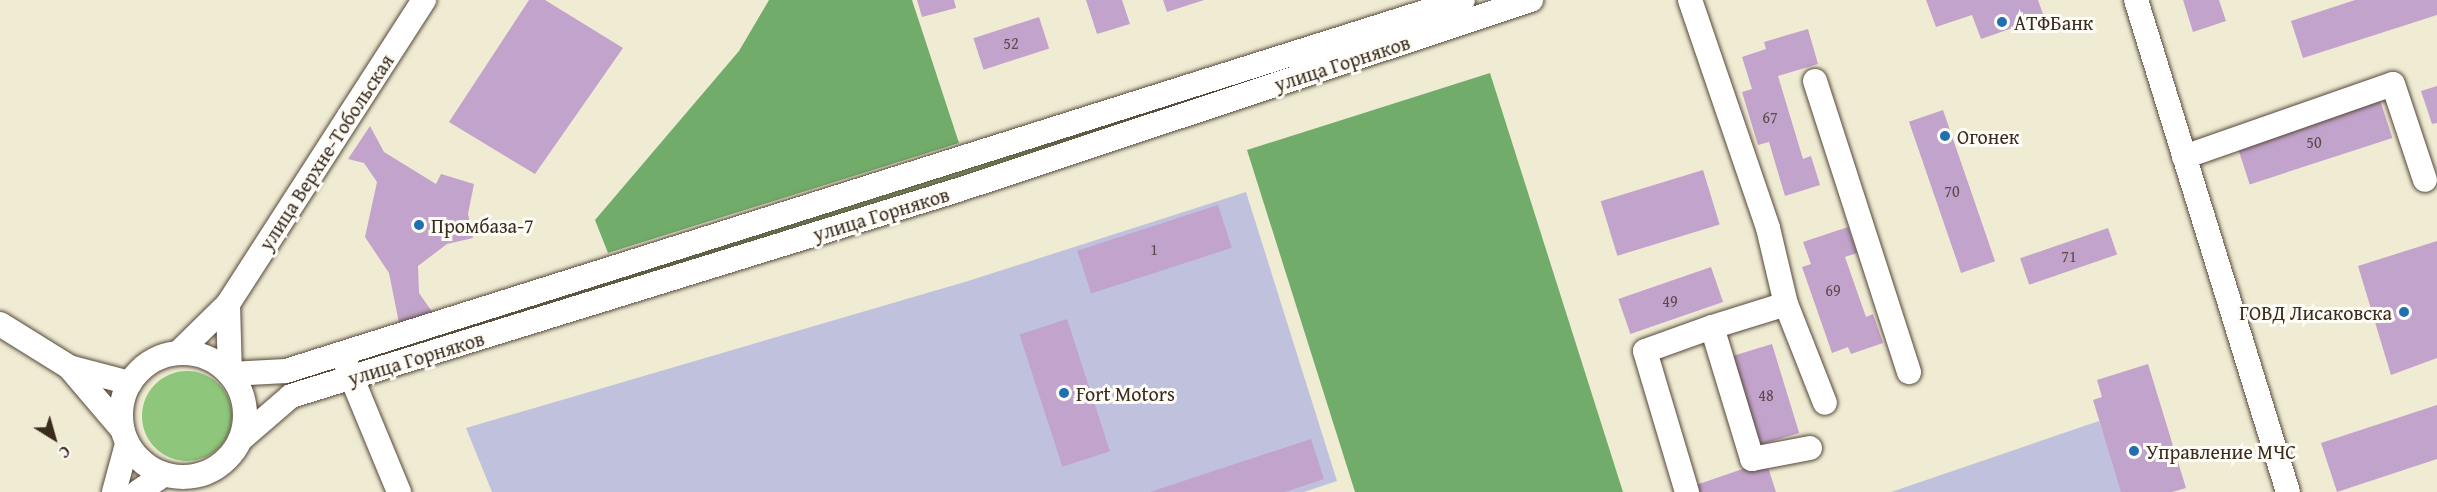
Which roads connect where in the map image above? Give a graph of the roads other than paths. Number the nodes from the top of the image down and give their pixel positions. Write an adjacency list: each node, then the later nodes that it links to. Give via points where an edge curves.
1 (424, 0): 9 (street, улица Верхне-Тобольская)
2 (1463, 0): 14 (street, улица Горняков)
3 (1531, 0): 18 (street, улица Горняков, via 955,191)
4 (1690, 0): 10 (street, via 1768,228)
5 (2136, 0): 7 (street)
6 (1815, 81): 16 (street)
7 (2184, 157): 8 (street, via 2393,84); 29 (street)
8 (2425, 180)
9 (228, 304): 13 (street, улица Верхне-Тобольская); 17 (street)
10 (1786, 304): 12 (street); 20 (street)
11 (0, 324): 15 (street)
12 (1712, 327): 23 (street, via 1752,459); 28 (street, via 1645,351)
13 (178, 353): 17 (street, via 197,354); 19 (street, via 142,368)
14 (342, 353): 17 (street, улица Горняков, via 286,371); 18 (street)
15 (69, 367): 19 (street); 21 (street)
16 (1909, 372)
17 (230, 374): 22 (street, via 245,406)
18 (351, 378): 22 (street, улица Горняков, via 291,396); 27 (street)
19 (130, 383): 21 (street, via 121,413)
20 (1825, 403)
21 (125, 437): 24 (street, via 143,463); 25 (street)
22 (240, 440): 24 (street, via 231,456 217,468 182,478)
23 (1810, 448)
24 (164, 475): 26 (street)
25 (114, 492)
26 (138, 492)
27 (399, 492)
28 (1687, 492)
29 (2288, 492)

